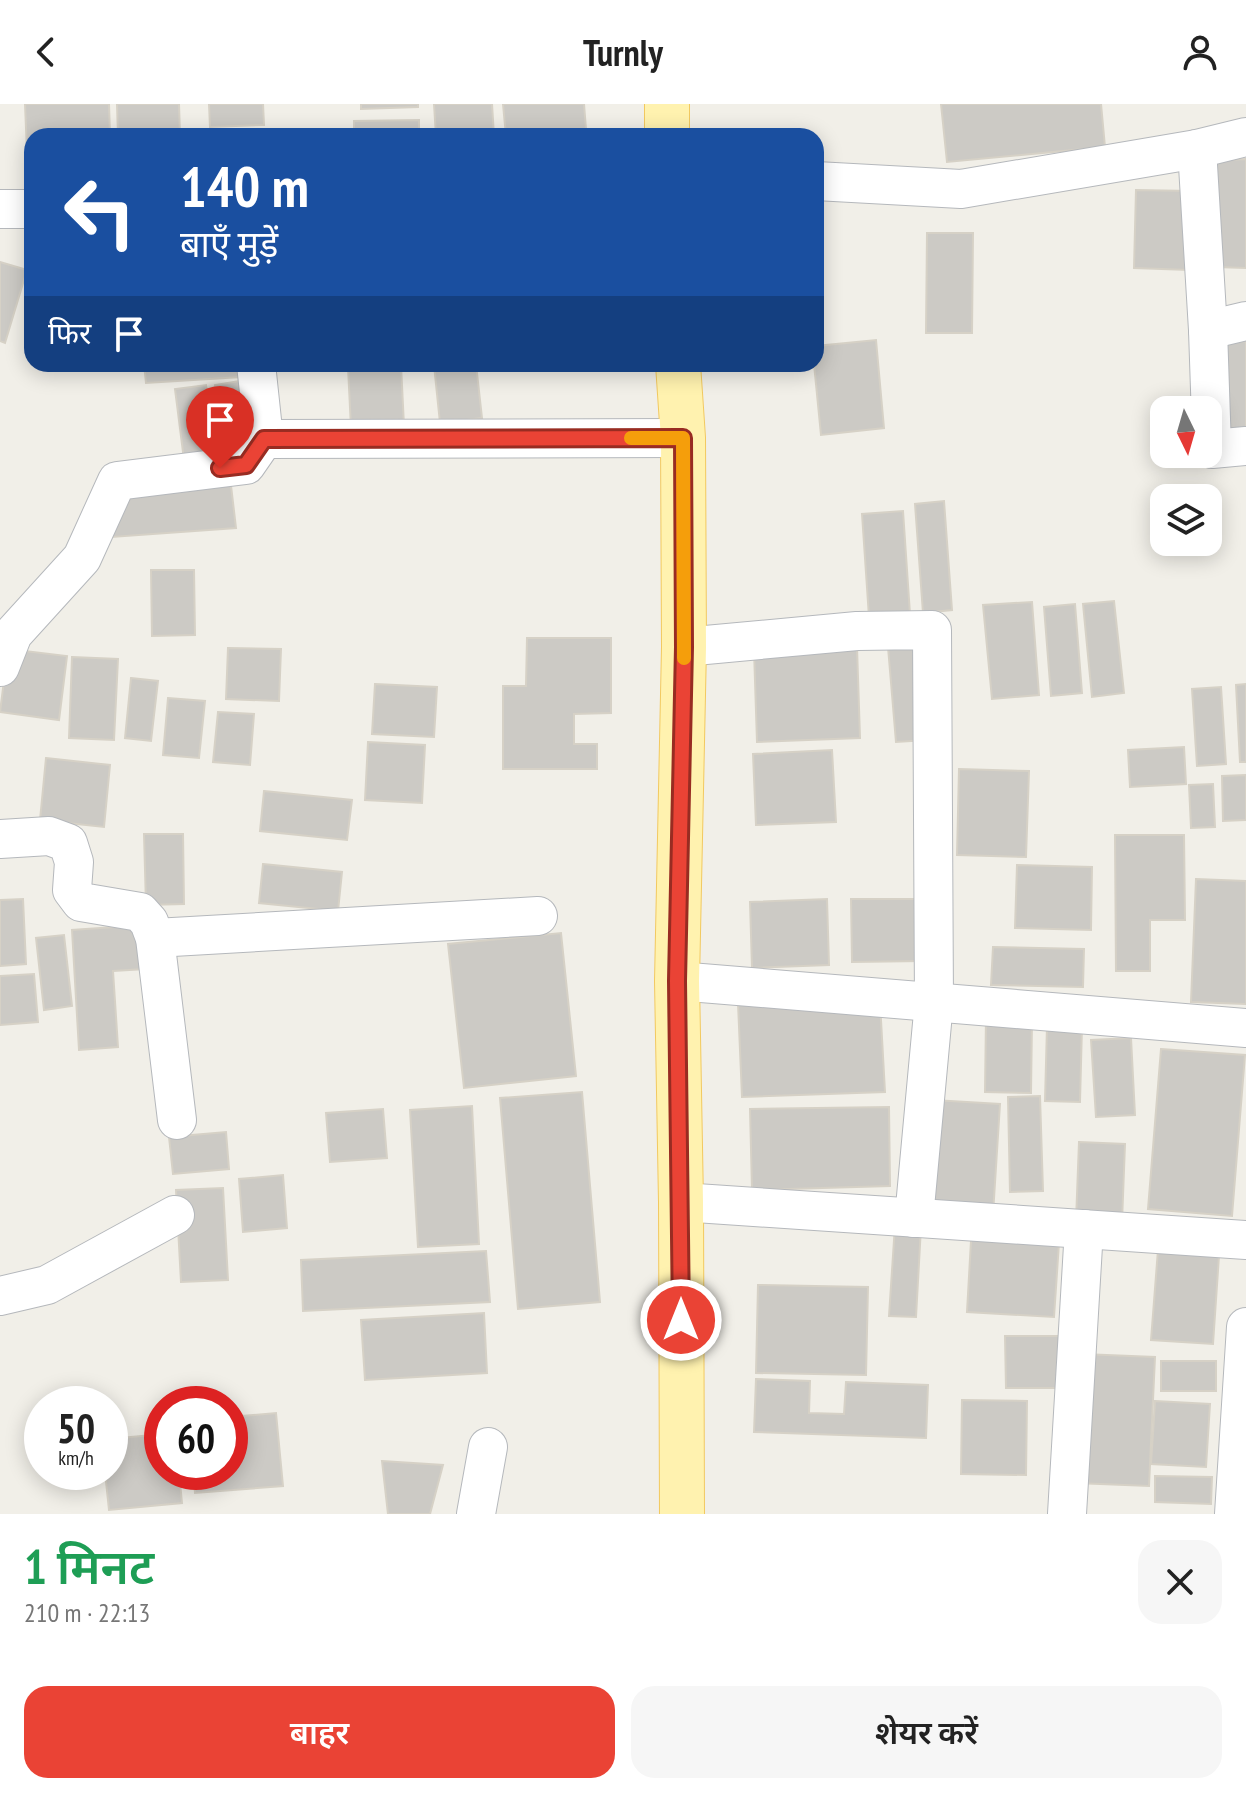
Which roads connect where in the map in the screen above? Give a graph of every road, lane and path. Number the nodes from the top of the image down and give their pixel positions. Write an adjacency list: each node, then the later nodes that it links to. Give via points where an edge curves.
1 (667, 104): 2 (main road)
2 (667, 128)
3 (1246, 137): 4 (street)
4 (1197, 149): 5 (street, via 961,189); 9 (street)
5 (824, 181)
6 (0, 209): 7 (street)
7 (24, 209)
8 (1246, 321): 9 (street)
9 (1208, 330): 14 (street, via 1212,449)
10 (257, 372): 13 (street)
11 (679, 372): 12 (main road)
12 (683, 438): 13 (street); 15 (main road)
13 (264, 439): 16 (street, via 246,465 117,481 82,558 13,634)
14 (1246, 446)
15 (684, 647): 20 (main road); 21 (street, via 857,631 932,630)
16 (0, 667)
17 (0, 839): 19 (street, via 49,836 68,843 74,862 72,890 81,902 140,912)
18 (538, 916): 19 (street)
19 (155, 938): 23 (street)
20 (677, 981): 21 (street); 24 (main road)
21 (934, 1002): 22 (street); 26 (street)
22 (1246, 1028)
23 (177, 1120)
24 (681, 1202): 26 (street); 34 (main road)
25 (175, 1215): 29 (street, via 47,1285)
26 (914, 1218): 27 (street)
27 (1084, 1229): 28 (street); 35 (street)
28 (1246, 1240)
29 (0, 1296)
30 (1246, 1327): 31 (street)
31 (1243, 1429): 36 (street)
32 (488, 1447): 33 (street)
33 (476, 1514)
34 (682, 1514)
35 (1067, 1514)
36 (1234, 1514)

